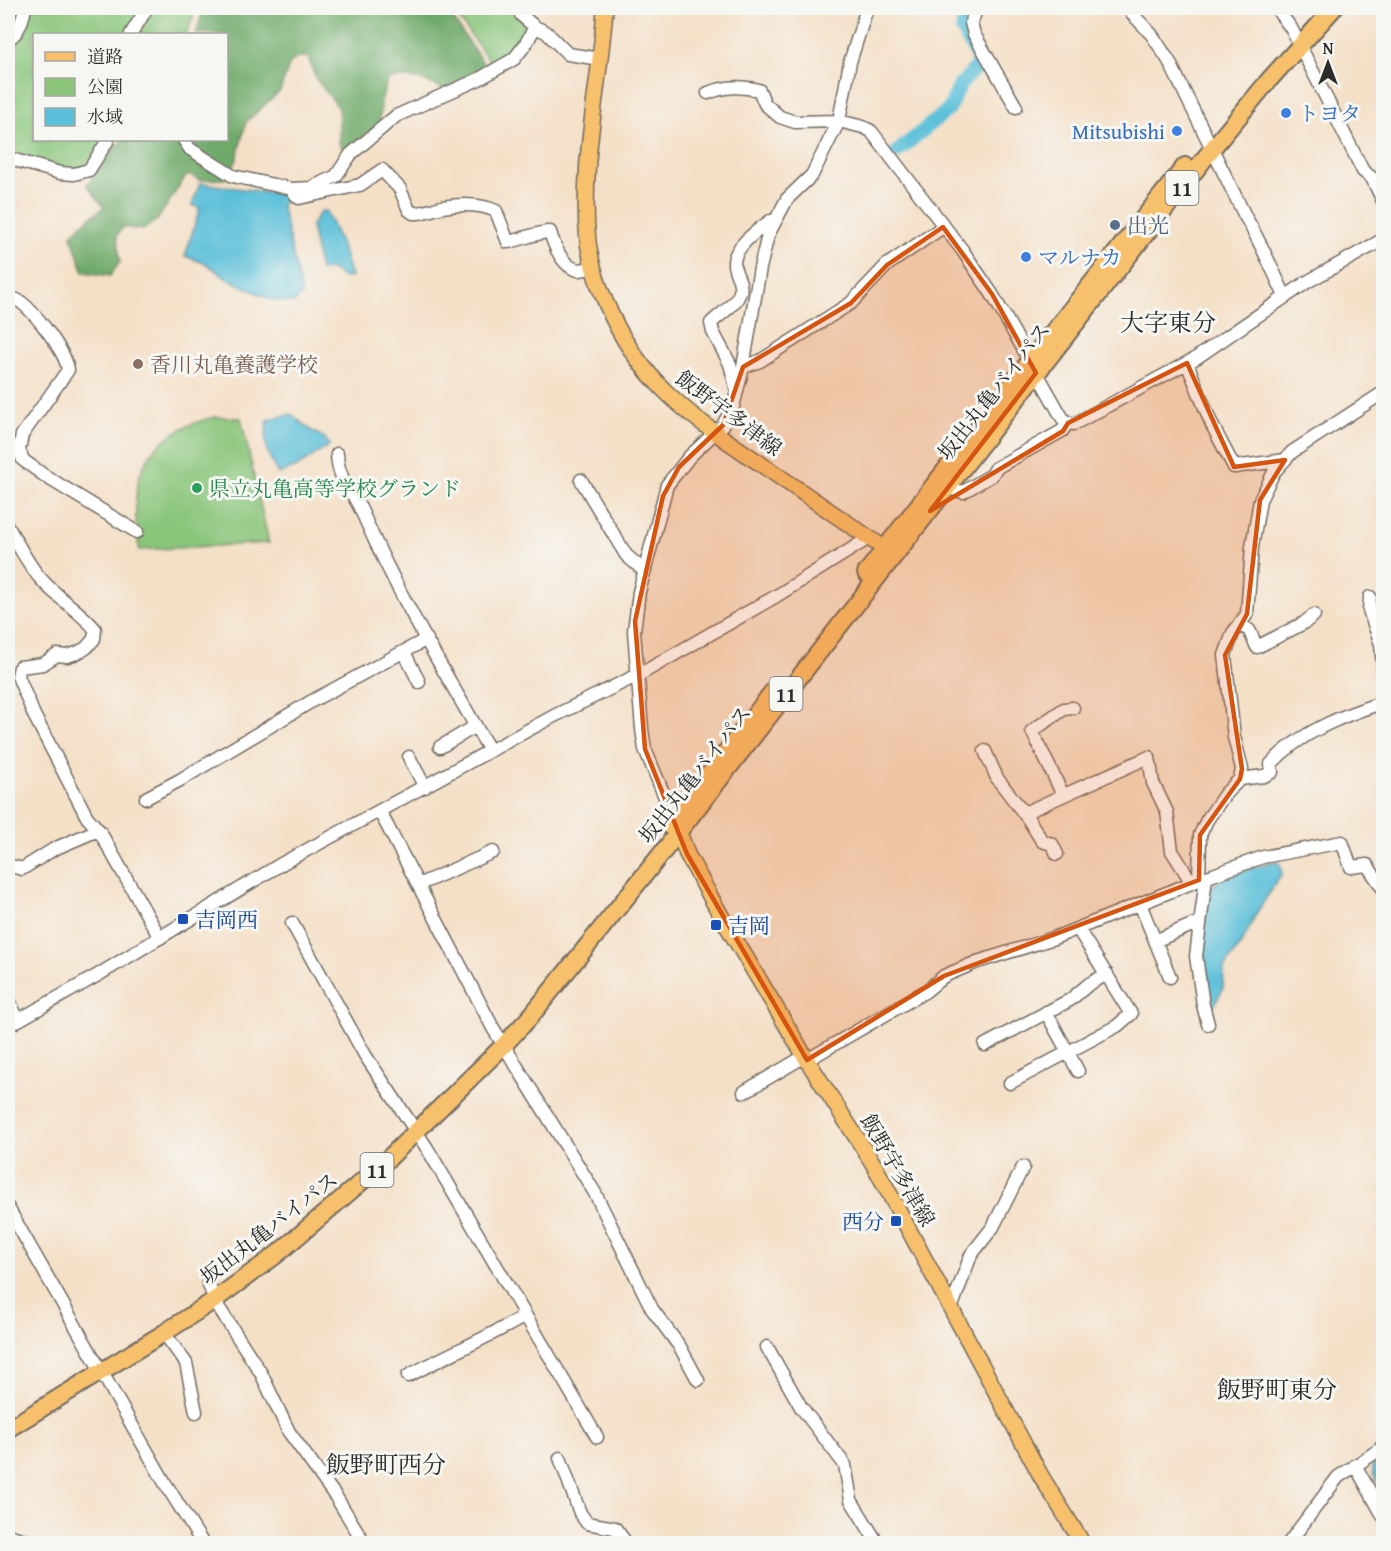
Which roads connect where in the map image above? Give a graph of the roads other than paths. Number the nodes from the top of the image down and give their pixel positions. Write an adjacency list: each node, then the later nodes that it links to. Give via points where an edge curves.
1 (25, 8): 13 (street, via 17,32)
2 (147, 8): 12 (street)
3 (605, 8): 15 (main road, 飯野宇多津線)
4 (867, 8): 18 (street, via 850,62)
5 (977, 8): 17 (street, via 971,23 974,34)
6 (1127, 8): 21 (street, via 1160,44)
7 (1276, 8): 14 (street)
8 (1319, 8): 14 (highway, 坂出丸亀バイパス / 11)
9 (1334, 8): 14 (highway, 坂出丸亀バイパス / 11)
10 (521, 15): 11 (street)
11 (535, 27): 15 (street, via 546,32 568,54); 23 (street, via 514,58 479,79 396,116 351,154 336,176 311,188)
12 (132, 33)
13 (8, 39)
14 (1297, 40): 21 (highway, 坂出丸亀バイパス / 11); 24 (street)
15 (600, 59): 28 (main road, 飯野宇多津線, via 587,180 588,242)
16 (708, 93): 18 (street, via 741,86 759,90 765,104 780,117 795,122)
17 (1016, 107)
18 (839, 122): 25 (street, via 812,175 787,199); 26 (street, via 871,131)
19 (107, 141): 22 (street, via 89,170 74,174)
20 (185, 141): 23 (street, via 190,149 233,176)
21 (1209, 144): 30 (street); 33 (highway, 坂出丸亀バイパス / 11)
22 (8, 158)
23 (292, 189): 28 (street, via 299,198 332,192 360,185 382,170 400,189 413,213 442,207 485,206 495,212 508,242 550,232 568,265 578,270)
24 (1383, 203)
25 (774, 221): 32 (street, via 764,249); 34 (street, via 750,236 738,253 734,264 741,291 735,302 711,323 730,364)
26 (943, 227): 32 (street, via 887,265 851,303 760,361); 33 (street, via 992,294)
27 (1383, 239): 30 (street)
28 (593, 268): 37 (main road, 飯野宇多津線, via 615,326 647,374)
29 (8, 296): 43 (street, via 20,301 47,331 68,370 22,435 19,450 23,460)
30 (1285, 296): 31 (street)
31 (1187, 363): 36 (street, via 1074,424); 39 (street, via 1234,467)
32 (743, 367): 34 (street)
33 (1033, 367): 36 (street); 41 (highway, 坂出丸亀バイパス / 11); 45 (highway, 坂出丸亀バイパス / 11)
34 (737, 392): 37 (street, via 733,407)
35 (1383, 392): 39 (street)
36 (1068, 423): 41 (street, via 1062,431 996,468 992,475 963,492)
37 (715, 433): 44 (main road, 飯野宇多津線); 46 (street, via 667,484)
38 (337, 454): 50 (street, via 338,469)
39 (1285, 460): 49 (street, via 1260,500 1247,614)
40 (581, 480): 46 (street, via 626,555)
41 (947, 488): 45 (highway, 坂出丸亀バイパス / 11)
42 (8, 527): 69 (street, via 41,579 95,629 94,639 86,648 67,656 57,655 43,664 20,667 18,676 34,715 87,817)
43 (137, 532)
44 (869, 538): 45 (main road, 飯野宇多津線); 52 (street)
45 (889, 552): 68 (highway, 坂出丸亀バイパス / 11, via 757,728)
46 (644, 571): 52 (street, via 634,631)
47 (1370, 597): 53 (street, via 1369,610 1381,644)
48 (1314, 615): 49 (street, via 1257,647 1249,630)
49 (1240, 625): 62 (street, via 1225,655 1234,737 1242,762)
50 (427, 639): 51 (street); 57 (street)
51 (404, 652): 54 (street); 65 (street)
52 (638, 674): 59 (street); 68 (street, via 645,749)
53 (1383, 677)
54 (419, 682)
55 (1383, 702): 62 (street, via 1347,714 1293,745 1271,764 1272,772)
56 (1073, 708): 64 (street, via 1032,731)
57 (476, 726): 58 (street); 59 (street)
58 (440, 747)
59 (490, 751): 63 (street)
60 (985, 751): 67 (street, via 997,778)
61 (409, 757): 63 (street)
62 (1240, 779): 73 (street, via 1225,794 1200,835)
63 (425, 787): 66 (street)
64 (1063, 795): 67 (street); 73 (street, via 1149,757 1153,783 1167,812 1172,851)
65 (146, 798)
66 (380, 812): 74 (street); 80 (street, via 283,863)
67 (1024, 813): 71 (street, via 1042,841 1052,844)
68 (676, 826): 88 (highway, 坂出丸亀バイパス / 11); 91 (main road, 飯野宇多津線, via 720,914)
69 (98, 830): 72 (street, via 63,844 22,869); 80 (street)
70 (493, 852): 74 (street)
71 (1057, 854)
72 (8, 865)
73 (1199, 880): 75 (street, via 1263,858 1342,842 1351,867 1367,865); 76 (street); 87 (street, via 1196,956)
74 (418, 885): 88 (street)
75 (1383, 890)
76 (1140, 904): 79 (street); 81 (street)
77 (292, 923): 95 (street, via 365,1055)
78 (1192, 925): 81 (street)
79 (1078, 929): 82 (street); 91 (street, via 944,976 926,991)
80 (160, 938): 86 (street)
81 (1155, 941): 83 (street)
82 (1107, 974): 85 (street); 90 (street, via 1131,1014 1117,1026)
83 (1170, 977)
84 (8, 998): 86 (street)
85 (1047, 1012): 89 (street); 90 (street)
86 (13, 1023)
87 (1208, 1024)
88 (500, 1041): 95 (highway, 坂出丸亀バイパス / 11, via 473,1062); 105 (street, via 595,1193 652,1309)
89 (985, 1045)
90 (1068, 1052): 92 (street); 93 (street)
91 (806, 1058): 94 (street); 99 (main road, 飯野宇多津線, via 874,1165)
92 (1078, 1071)
93 (1010, 1083)
94 (744, 1092)
95 (414, 1128): 98 (highway, 坂出丸亀バイパス / 11); 100 (street)
96 (1023, 1167): 99 (street, via 993,1227 971,1255)
97 (8, 1208): 103 (street)
98 (212, 1291): 101 (highway, 坂出丸亀バイパス / 11); 103 (highway, 坂出丸亀バイパス / 11); 117 (street, via 261,1373 289,1432)
99 (951, 1309): 120 (main road, 飯野宇多津線, via 1041,1476)
100 (525, 1316): 104 (street); 109 (street)
101 (164, 1333): 103 (highway, 坂出丸亀バイパス / 11); 106 (street, via 186,1364)
102 (766, 1347): 119 (street, via 801,1407 845,1465 851,1500)
103 (100, 1368): 107 (highway, 坂出丸亀バイパス / 11); 108 (highway, 坂出丸亀バイパス / 11); 116 (street)
104 (408, 1376)
105 (698, 1380)
106 (196, 1412)
107 (8, 1417)
108 (8, 1429)
109 (597, 1437)
110 (1383, 1444): 112 (street)
111 (560, 1458): 118 (street, via 587,1523 615,1528)
112 (1355, 1465): 113 (street); 121 (street, via 1338,1477)
113 (1383, 1517)
114 (8, 1535): 115 (street)
115 (37, 1544)
116 (203, 1544)
117 (365, 1544)
118 (627, 1544)
119 (878, 1544)
120 (1083, 1544)
121 (1288, 1544)

